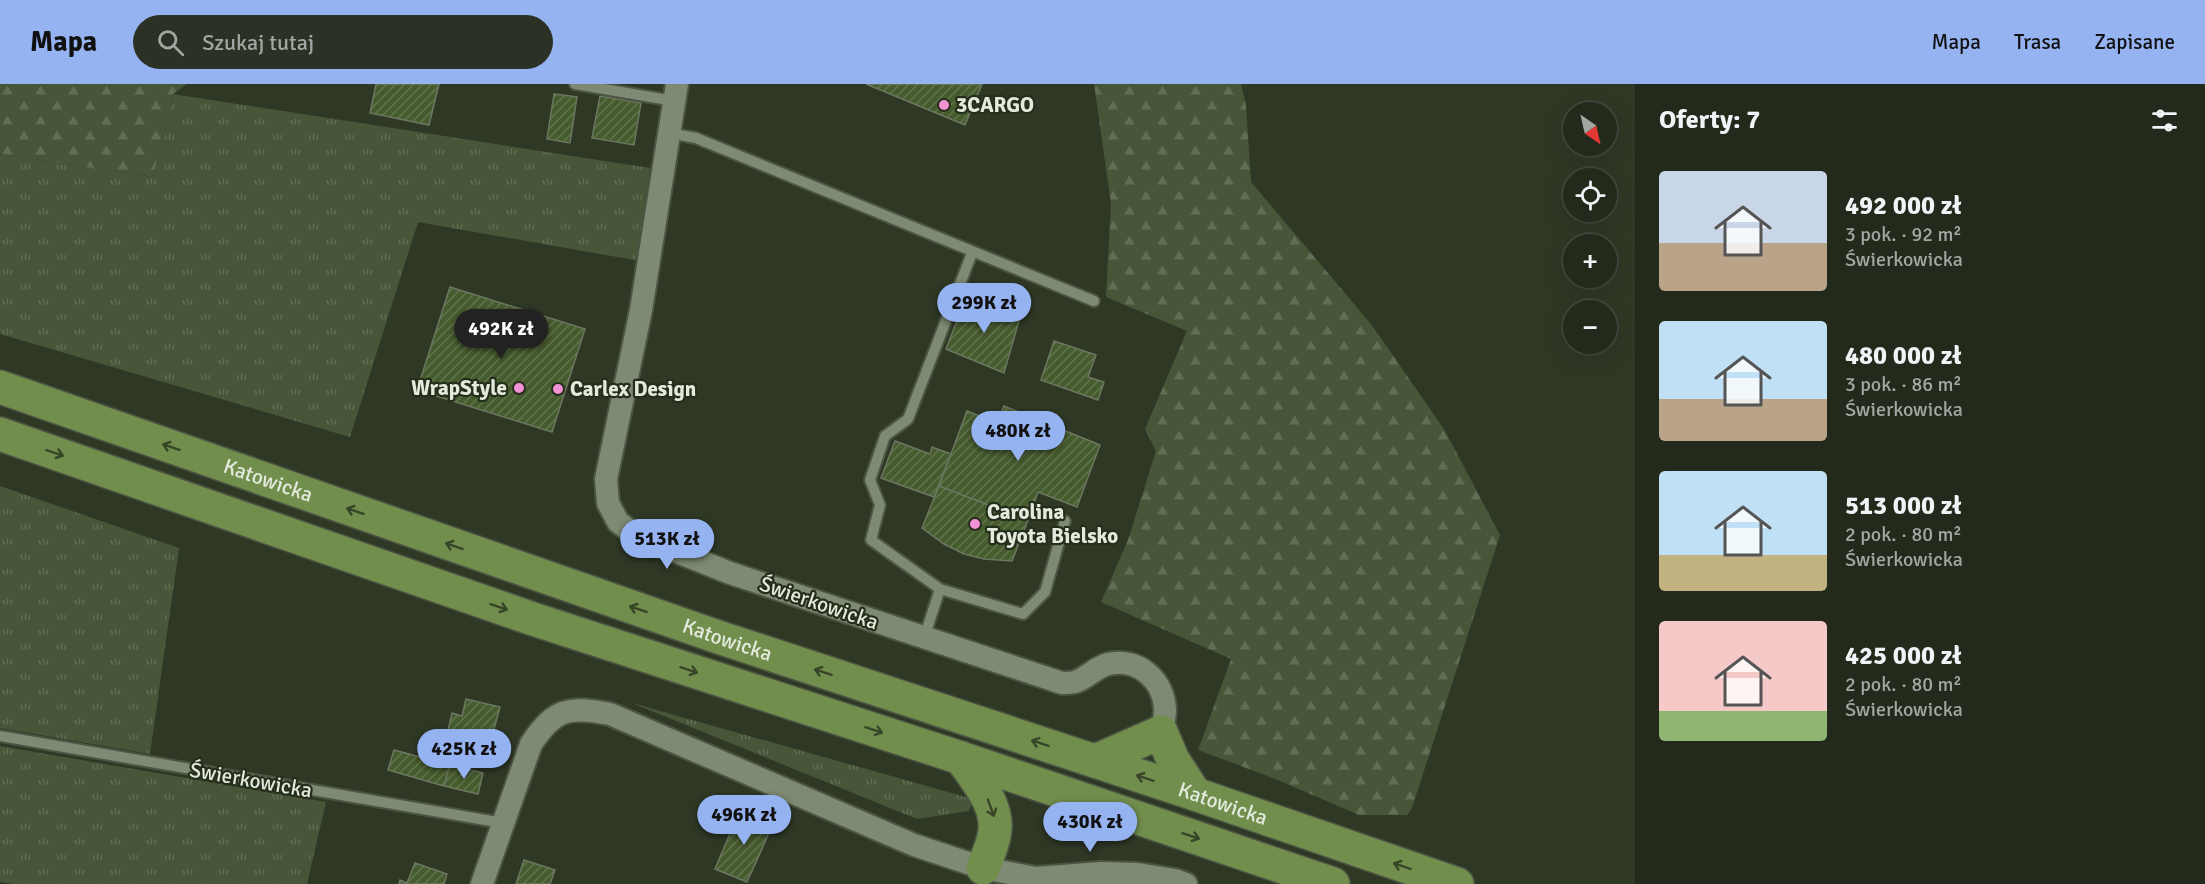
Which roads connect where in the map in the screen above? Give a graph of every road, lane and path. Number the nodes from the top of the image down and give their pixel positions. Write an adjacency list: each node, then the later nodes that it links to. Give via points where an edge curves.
1 (575, 84): 2 (lane)
2 (676, 93): 3 (street, Świerkowicka)
3 (669, 133): 4 (lane, via 696,138); 10 (street, Świerkowicka, via 641,310 606,479 608,503 618,522 637,536 730,573)
4 (972, 253): 5 (lane); 9 (lane, via 908,419 885,436 870,480 880,505 871,540)
5 (1094, 301)
6 (0, 387): 14 (main road, Katowicka, one-way to 6, via 685,626)
7 (0, 434): 13 (main road, Katowicka, one-way to 13, via 533,619)
8 (1065, 521): 9 (lane, via 1045,592 1023,614)
9 (940, 589): 10 (lane)
10 (923, 638): 11 (street, Świerkowicka, via 1062,683 1077,681 1108,664 1143,669 1155,680 1163,696)
11 (1161, 732): 14 (main road); 15 (main road)
12 (0, 736): 16 (lane, Świerkowicka)
13 (961, 758): 17 (main road, one-way to 17, via 994,813 995,834); 20 (main road, Katowicka, one-way to 20)
14 (1095, 761): 15 (main road, Katowicka, one-way to 14)
15 (1195, 794): 21 (main road, Katowicka, one-way to 15)
16 (503, 824): 17 (street, via 531,744 544,724 565,710 589,710 610,714 914,845); 18 (street)
17 (983, 868): 19 (street, via 1036,878 1137,874)
18 (482, 884)
19 (1186, 884)
20 (1334, 884)
21 (1457, 884)

